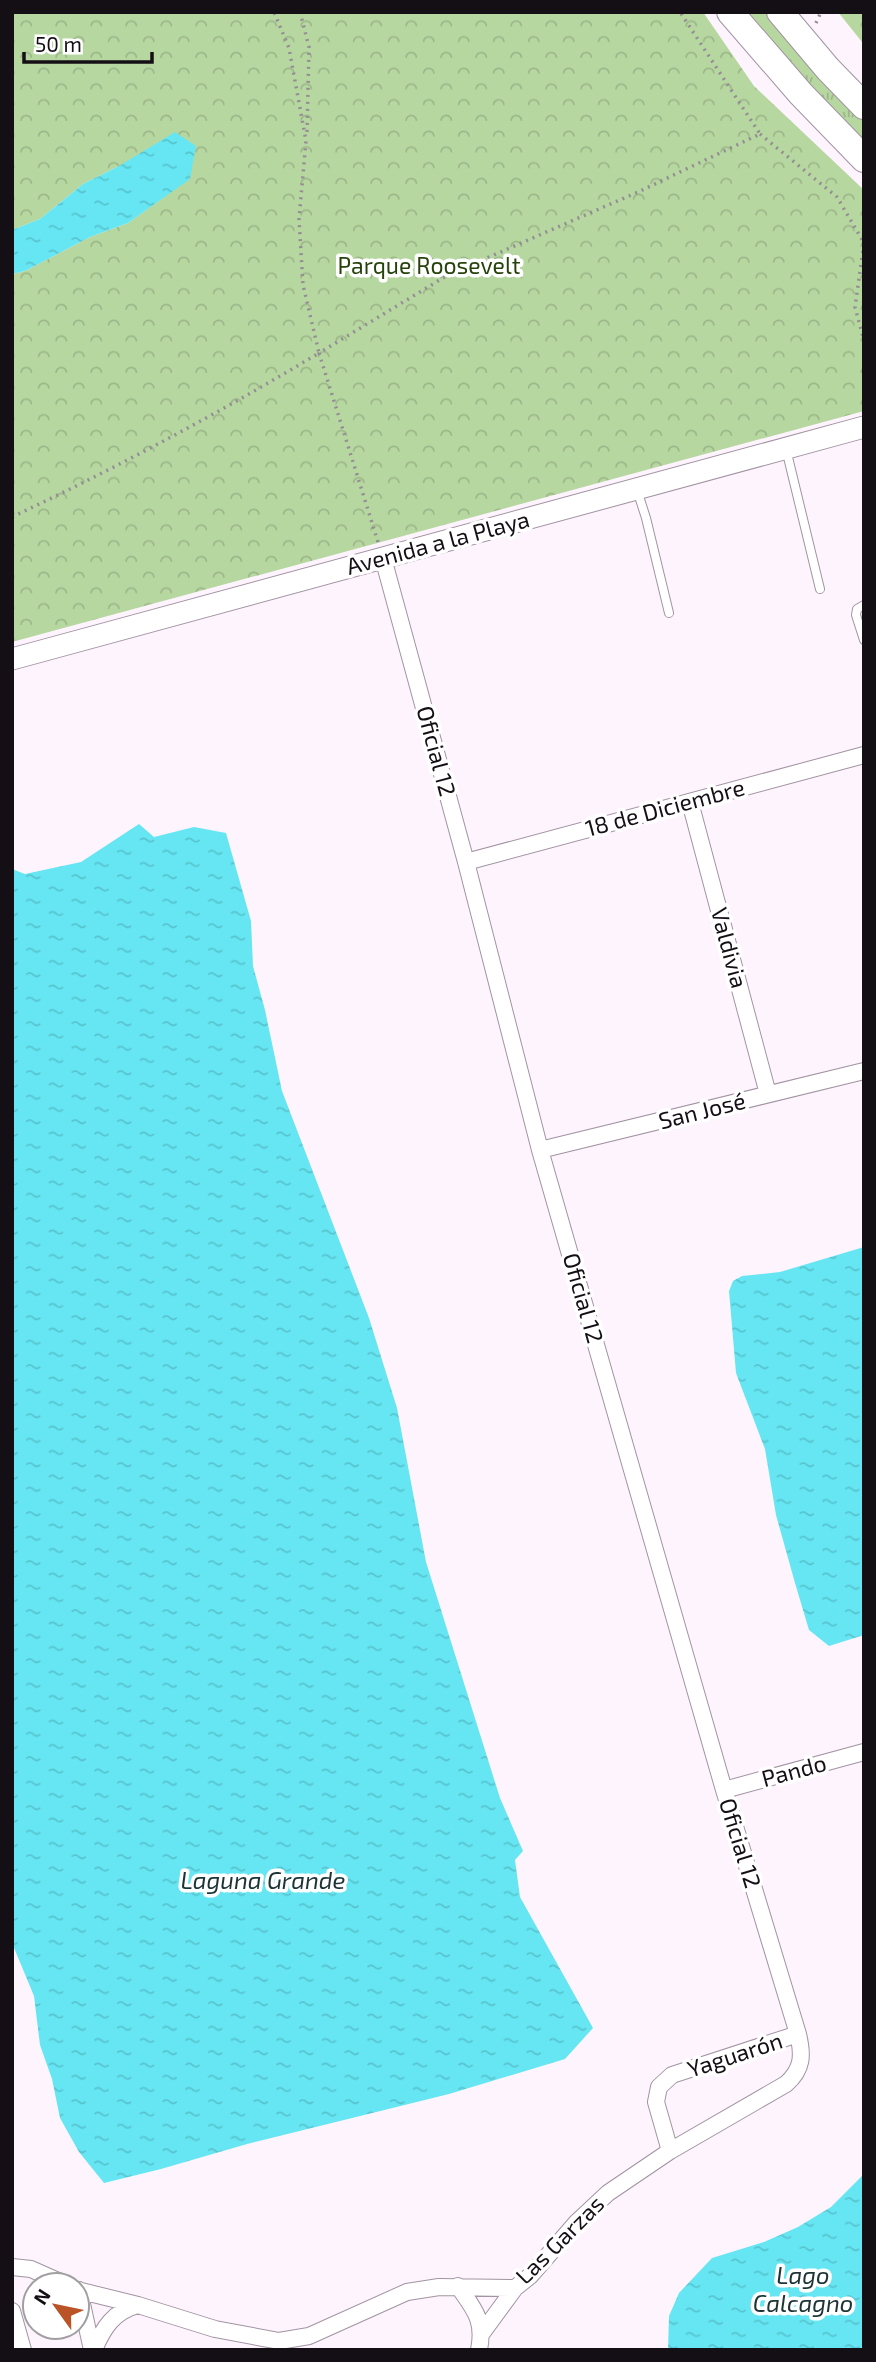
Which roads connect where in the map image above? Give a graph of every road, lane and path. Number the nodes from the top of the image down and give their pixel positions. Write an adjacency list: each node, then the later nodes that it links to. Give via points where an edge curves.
1 (274, 12): 8 (path, via 289,48)
2 (300, 12): 8 (path, via 309,47)
3 (680, 12): 7 (path)
4 (730, 12): 9 (highway)
5 (780, 12): 6 (highway)
6 (864, 106)
7 (760, 134): 10 (path, via 837,197 864,243 855,307); 11 (path, via 448,275)
8 (306, 141): 11 (path, via 299,219 302,272)
9 (864, 159)
10 (864, 341)
11 (319, 353): 15 (path, via 222,411); 16 (path)
12 (864, 427): 13 (street, Avenida a la Playa)
13 (786, 448): 14 (street, Avenida a la Playa); 17 (lane)
14 (636, 489): 16 (street, Avenida a la Playa); 19 (lane)
15 (12, 517)
16 (383, 558): 21 (street, Avenida a la Playa); 24 (street, Oficial 12)
17 (820, 589)
18 (864, 605): 20 (lane, via 856,615)
19 (669, 612)
20 (864, 640)
21 (12, 659)
22 (864, 755): 23 (street, 18 de Diciembre)
23 (690, 802): 24 (street, 18 de Diciembre); 26 (street, Valdivia)
24 (466, 862): 27 (street, Oficial 12)
25 (864, 1071): 26 (street, San José)
26 (768, 1094): 27 (street, San José)
27 (540, 1150): 29 (street, Oficial 12)
28 (864, 1752): 29 (street, Pando)
29 (724, 1790): 30 (street, Oficial 12)
30 (798, 2035): 31 (street, Las Garzas, via 802,2053 795,2076); 31 (street, Yaguarón, via 672,2075 659,2087 656,2102)
31 (670, 2151): 35 (street, Las Garzas, via 608,2193)
32 (12, 2267): 33 (street, Las Garzas)
33 (36, 2271)
34 (457, 2286): 35 (street, Las Garzas); 37 (street, Las Garzas, via 407,2292 309,2336 279,2341 215,2329); 39 (street, via 477,2314)
35 (514, 2288): 39 (street)
36 (91, 2293): 37 (street, Las Garzas)
37 (138, 2305): 41 (street, via 112,2318)
38 (12, 2311): 40 (street)
39 (482, 2333): 42 (street)
40 (23, 2350)
41 (93, 2350)
42 (479, 2350)

